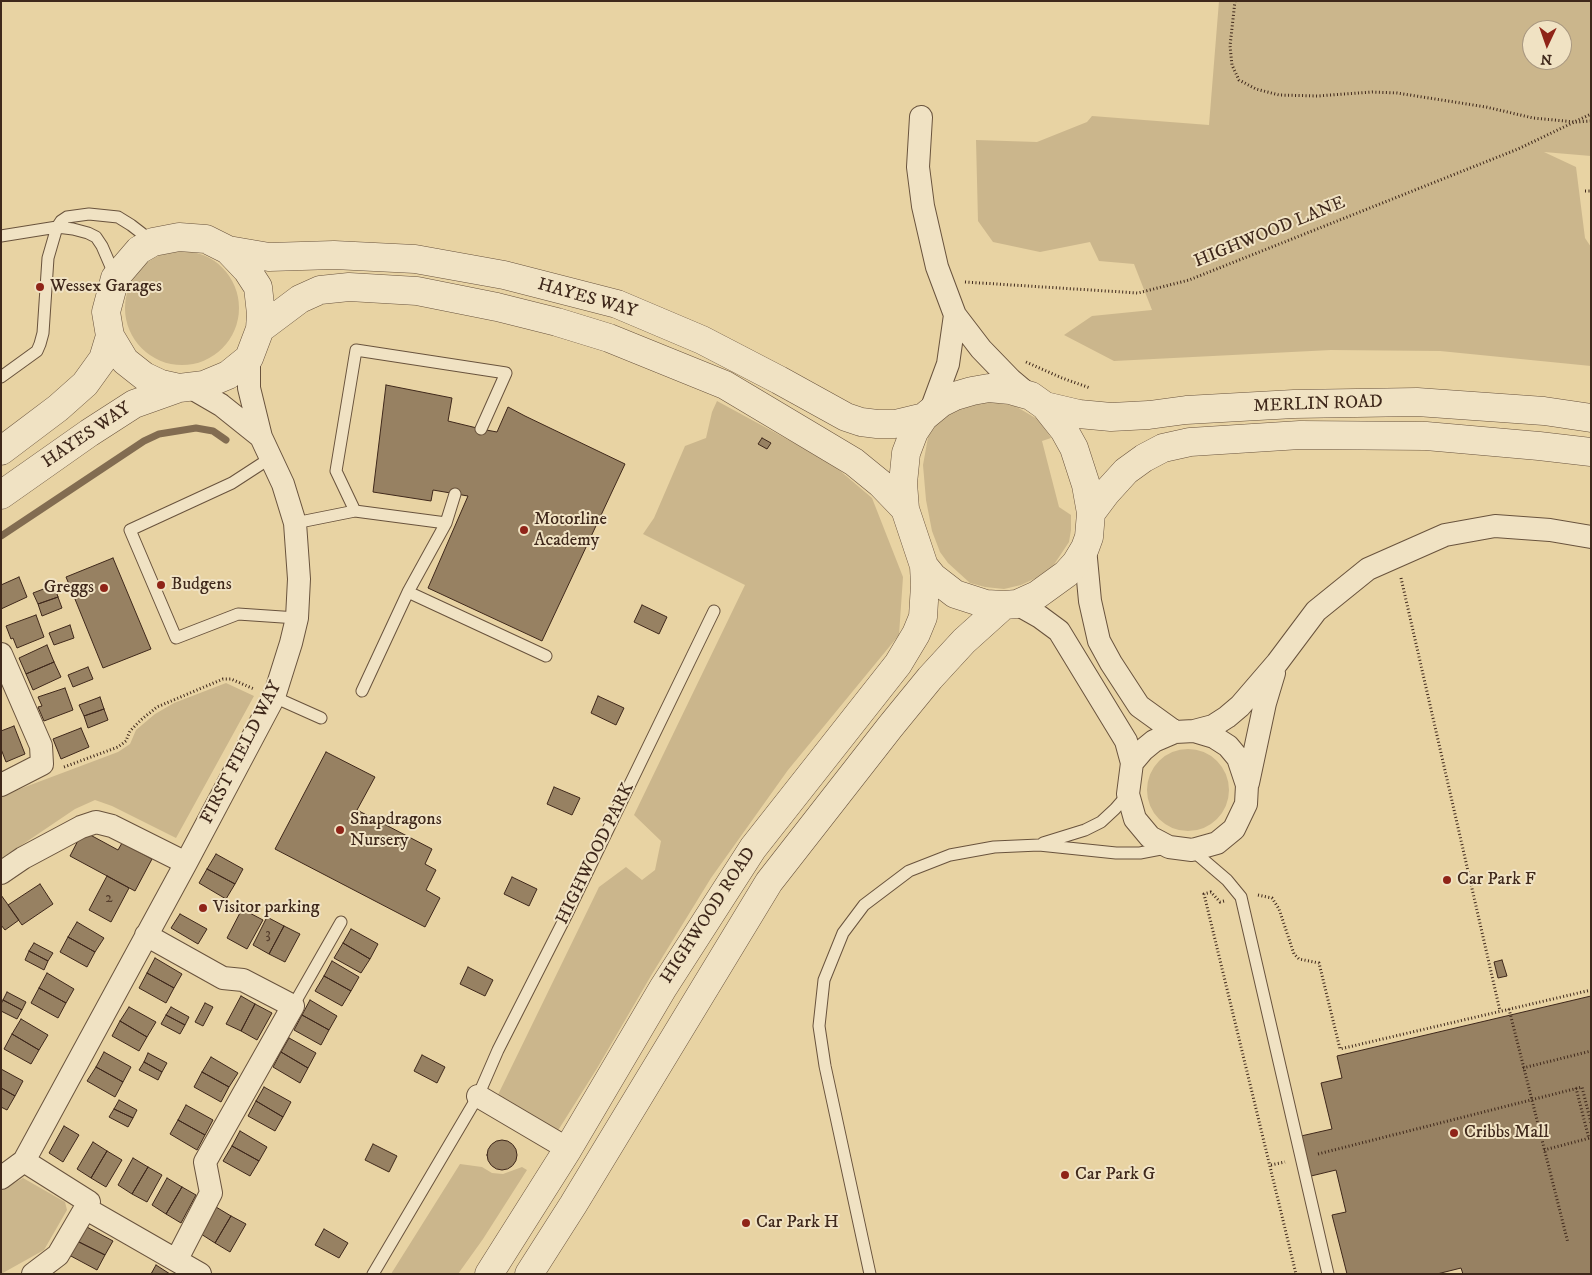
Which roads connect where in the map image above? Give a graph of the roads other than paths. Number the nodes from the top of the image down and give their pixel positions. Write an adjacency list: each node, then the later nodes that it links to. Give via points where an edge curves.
1 (921, 117): 7 (street, via 918,167 921,192 931,244)
2 (57, 227): 3 (lane); 4 (lane, via 67,217 103,214 118,217); 6 (lane, via 96,237); 11 (lane, via 48,258 40,344 37,351)
3 (1, 236)
4 (153, 242): 5 (street, via 179,237 206,239); 6 (street, via 139,250)
5 (228, 250): 8 (street, via 258,287); 14 (street, HAYES WAY, via 269,257 334,255 415,259 504,275 617,304 702,340 861,422 894,424)
6 (115, 278): 9 (street, via 106,312)
7 (955, 315): 13 (street, via 981,349 1011,380); 14 (street, via 948,364)
8 (260, 329): 10 (street); 23 (street, HAYES WAY, via 300,299 320,290 349,287 417,291 557,322 609,338 725,385 854,462)
9 (110, 336): 12 (street, via 124,361 144,376 161,384); 18 (street, HAYES WAY, via 102,360 84,384)
10 (249, 358): 12 (street, via 228,375 204,385); 17 (street, FIRST FIELD WAY, via 249,388)
11 (1, 377)
12 (184, 387): 17 (street, FIRST FIELD WAY, via 221,405); 22 (street, HAYES WAY, via 134,404)
13 (1038, 401): 14 (street, MERLIN ROAD, via 1010,390 989,388 956,396); 15 (street, MERLIN ROAD, via 1079,414 1111,417 1294,404 1417,402 1544,411); 25 (street, via 1064,430 1074,448)
14 (928, 413): 23 (street, via 914,432 906,453)
15 (1591, 418)
16 (481, 429): 24 (lane, via 506,373 356,350 336,471)
17 (262, 437): 20 (street, FIRST FIELD WAY)
18 (1, 451)
19 (1591, 452): 25 (street, MERLIN ROAD, via 1426,436 1300,434 1190,442 1163,448 1144,458 1126,471)
20 (272, 457): 26 (street, FIRST FIELD WAY); 34 (lane, via 232,483 130,530 176,638 238,614)
21 (455, 494): 27 (lane)
22 (1, 495)
23 (905, 510): 30 (street)
24 (355, 511): 26 (lane); 27 (lane)
25 (1091, 513): 29 (street)
26 (295, 523): 34 (street, FIRST FIELD WAY, via 299,579)
27 (446, 523): 31 (lane)
28 (1591, 537): 37 (street, via 1495,526 1446,535 1368,570 1316,611)
29 (1085, 548): 32 (street, HIGHWOOD ROAD, via 1066,574 1037,595); 41 (street, via 1090,601 1099,641 1111,663 1139,706)
30 (924, 566): 32 (street, via 955,594 986,604); 55 (street, HIGHWOOD ROAD, via 923,617 898,664 753,848 663,988)
31 (408, 592): 36 (lane); 38 (lane)
32 (1011, 604): 42 (street, via 1040,617 1059,631 1126,741); 64 (street, HIGHWOOD ROAD, via 964,641 930,678 769,882)
33 (714, 612): 54 (lane, HIGHWOOD PARK)
34 (297, 618): 39 (street, FIRST FIELD WAY)
35 (1, 654): 43 (street, via 41,746 42,764)
36 (546, 656)
37 (1277, 663): 41 (street, via 1227,717 1213,726); 44 (street)
38 (362, 691)
39 (274, 697): 40 (lane); 49 (street, FIRST FIELD WAY)
40 (320, 718)
41 (1185, 731): 42 (street, via 1154,741); 44 (street, via 1214,737 1228,746 1238,758)
42 (1132, 762): 45 (street)
43 (1, 785)
44 (1247, 785): 48 (street, via 1246,804 1234,829 1217,843)
45 (1128, 794): 46 (lane, via 1101,822); 47 (street, via 1135,819 1150,837)
46 (1039, 845): 47 (lane, via 1116,853); 65 (lane, via 994,847 950,855 909,871 864,905 843,934 824,980 819,1026 825,1066)
47 (1169, 848): 48 (street)
48 (1192, 850): 66 (lane, via 1227,880 1241,897)
49 (186, 863): 50 (street, via 112,826 96,822 23,858); 52 (street, FIRST FIELD WAY)
50 (1, 873)
51 (341, 922): 53 (lane)
52 (146, 934): 53 (street, via 223,978 242,980); 56 (street, FIRST FIELD WAY)
53 (293, 1006): 59 (street, via 205,1162 211,1193)
54 (478, 1096): 55 (street); 62 (lane, HIGHWOOD PARK)
55 (568, 1149): 63 (street, HIGHWOOD ROAD)
56 (24, 1161): 57 (street, FIRST FIELD WAY); 58 (street)
57 (1, 1178)
58 (87, 1205): 59 (street); 60 (street, via 58,1255)
59 (177, 1259): 61 (street)
60 (33, 1274)
61 (200, 1274)
62 (373, 1274)
63 (489, 1274)
64 (529, 1274)
65 (870, 1274)
66 (1328, 1274)

